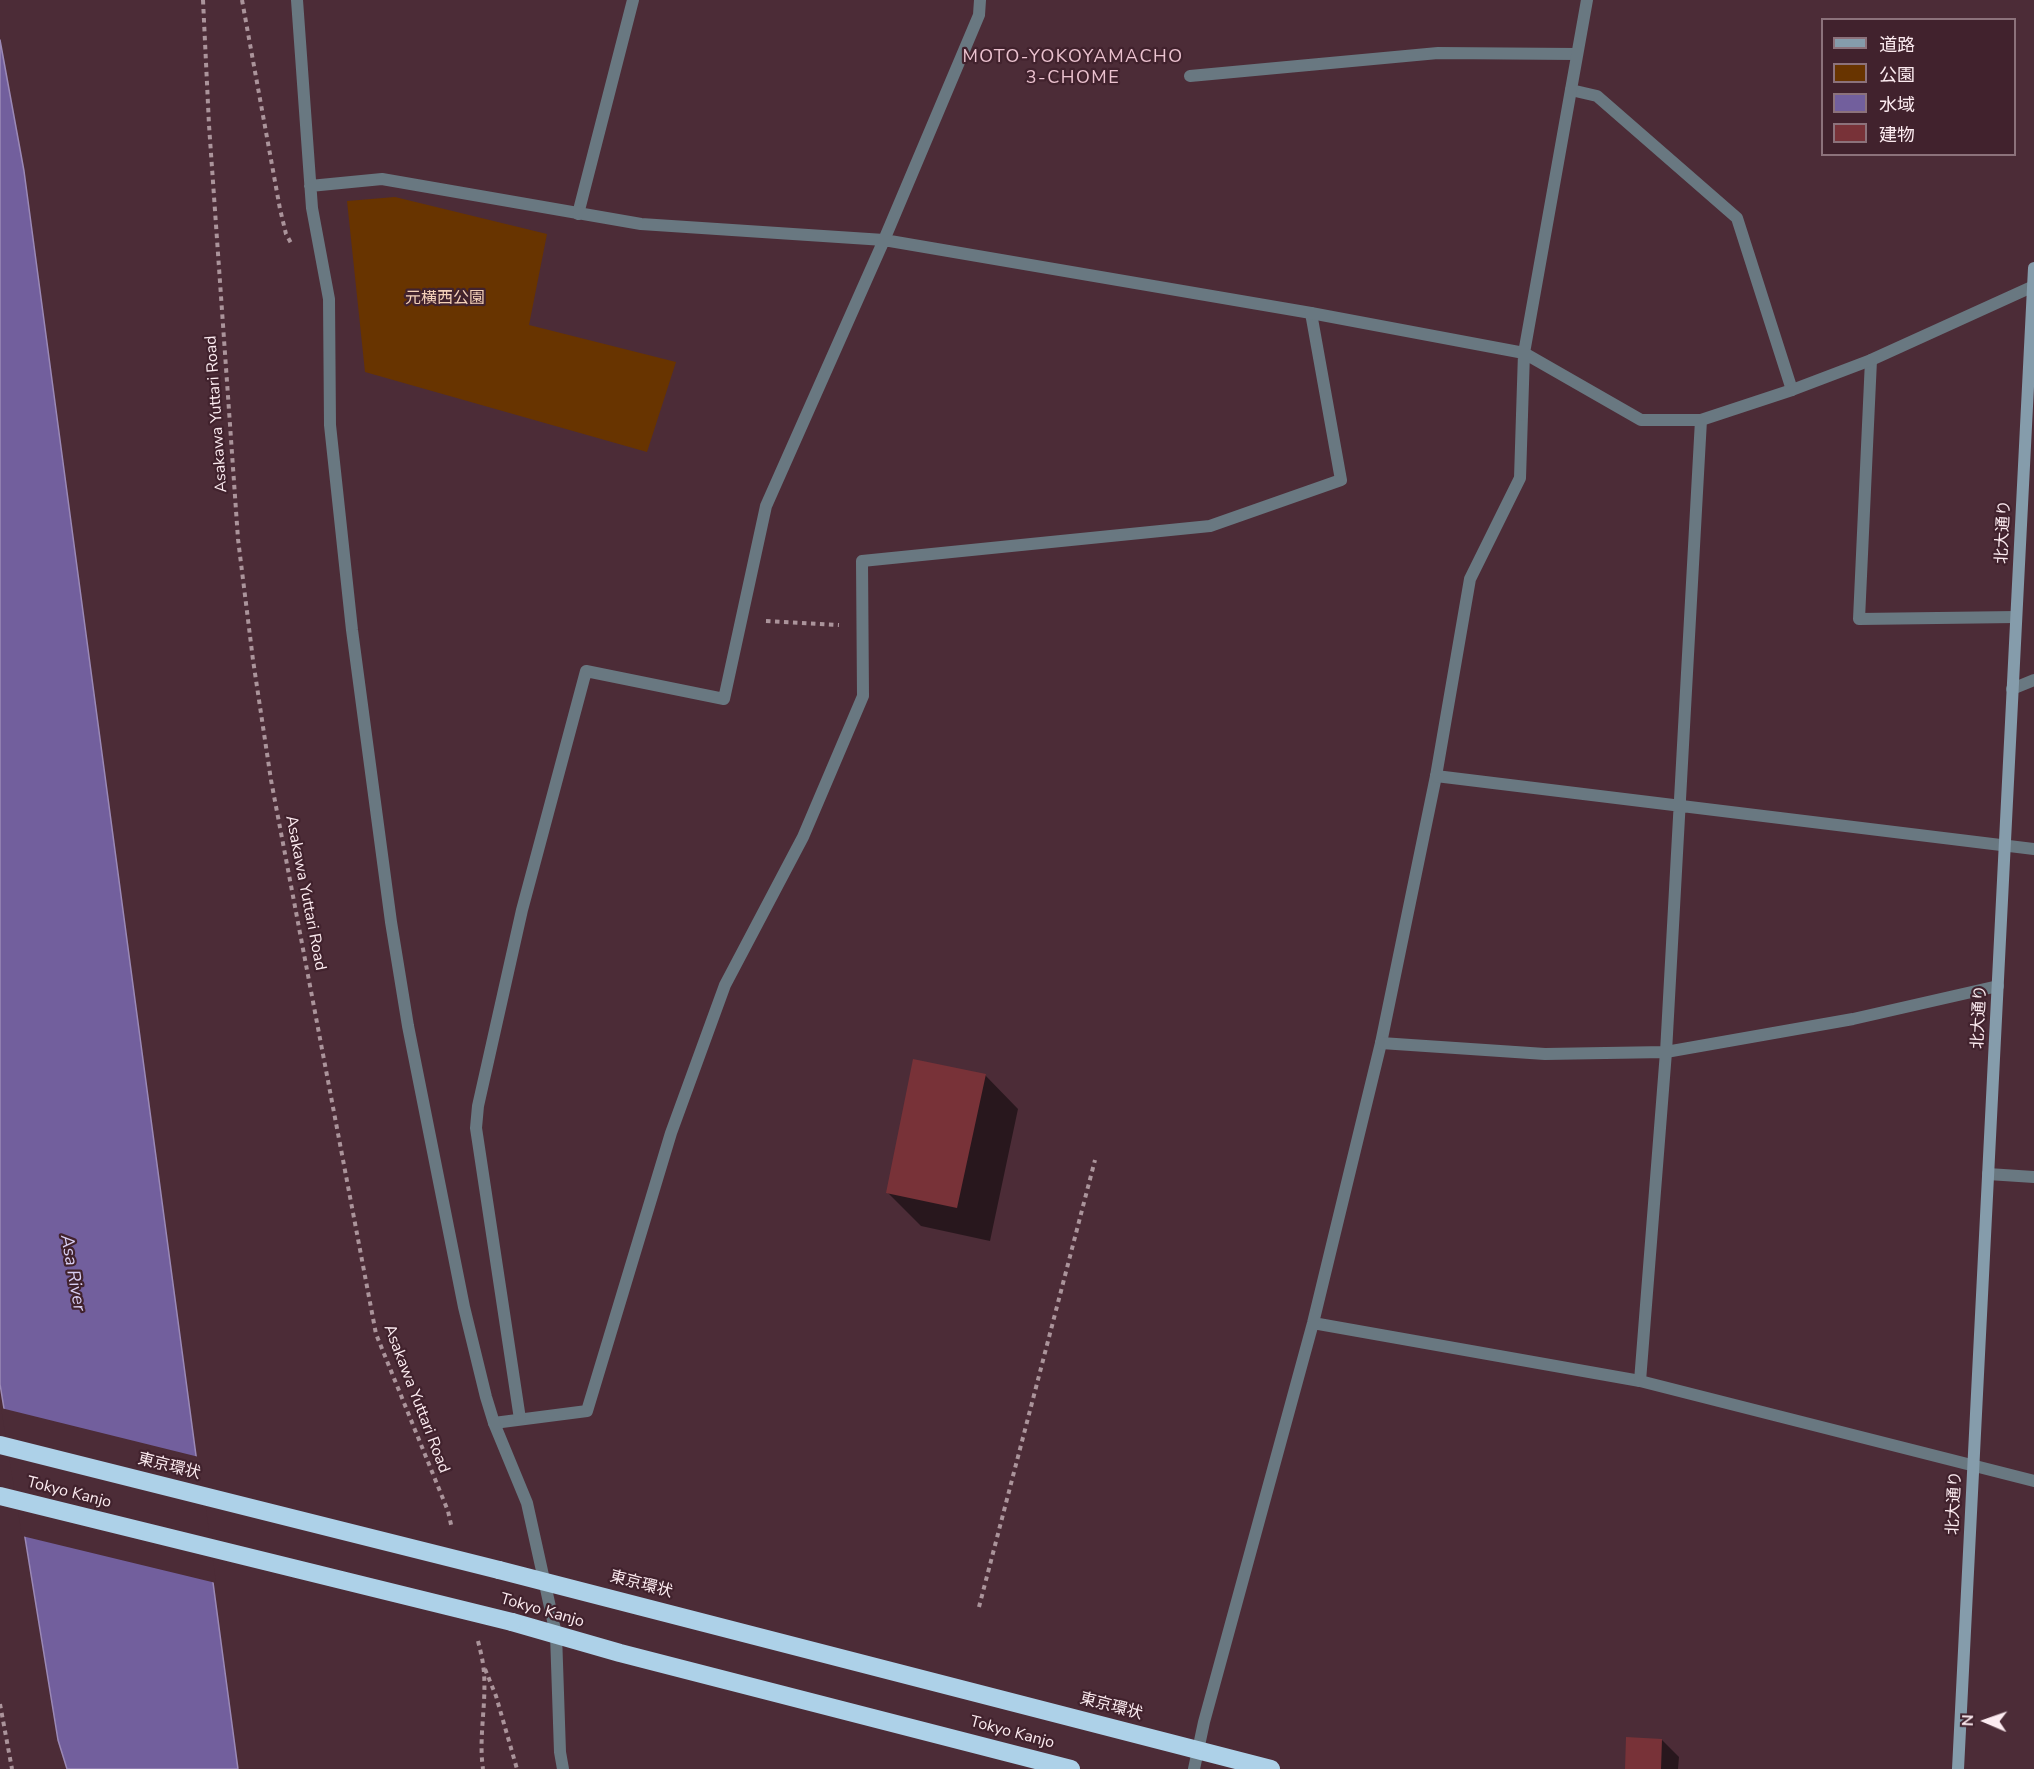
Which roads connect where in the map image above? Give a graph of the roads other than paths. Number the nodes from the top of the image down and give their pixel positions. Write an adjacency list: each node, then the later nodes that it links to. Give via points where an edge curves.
1 (297, 0): 8 (street)
2 (633, 0): 9 (street)
3 (980, 0): 10 (street, via 979,15)
4 (1587, 0): 5 (street)
5 (1577, 54): 6 (street, via 1438,53); 7 (street)
6 (1190, 76)
7 (1571, 90): 14 (street); 16 (street, via 1597,96 1737,218)
8 (310, 186): 9 (street, via 382,179); 34 (street, via 329,298 330,425 352,630 391,922 460,1284)
9 (578, 214): 10 (street, via 641,224)
10 (884, 240): 13 (street); 33 (street, via 766,506 724,699 586,671 522,910 476,1128)
11 (2034, 268): 12 (street, 北大通り)
12 (2034, 287): 15 (street); 18 (street, 北大通り)
13 (1311, 313): 14 (street); 33 (street, via 1341,480 1210,526 862,561 863,696 803,837 725,985 671,1133 587,1410)
14 (1524, 353): 17 (street, via 1641,420); 22 (street, via 1520,478 1470,579)
15 (1871, 360): 16 (street); 19 (street, via 1859,619)
16 (1792, 390): 17 (street)
17 (1701, 420): 23 (street)
18 (2029, 474): 19 (street, 北大通り)
19 (2016, 617): 21 (street, 北大通り)
20 (2034, 680): 21 (street)
21 (2012, 689): 24 (street, 北大通り)
22 (1436, 776): 23 (street); 27 (street)
23 (1681, 805): 24 (street); 28 (street)
24 (2005, 844): 25 (street); 26 (street, 北大通り)
25 (2034, 849)
26 (1998, 986): 28 (street, via 1853,1019); 29 (street, 北大通り)
27 (1381, 1044): 28 (street, via 1545,1054); 31 (street)
28 (1666, 1052): 32 (street)
29 (1988, 1174): 30 (street); 36 (street, 北大通り)
30 (2034, 1177)
31 (1313, 1323): 32 (street); 41 (street)
32 (1640, 1382): 36 (street)
33 (520, 1419): 34 (street)
34 (494, 1423): 39 (street, via 527,1503)
35 (0, 1445): 39 (highway, 東京環状, bridge)
36 (1974, 1467): 37 (street); 46 (street, 北大通り)
37 (2034, 1481)
38 (0, 1496): 40 (highway, Tokyo Kanjo, bridge)
39 (545, 1581): 40 (street); 41 (highway, 東京環状)
40 (556, 1634): 42 (street); 43 (highway, Tokyo Kanjo)
41 (1198, 1750): 44 (street); 45 (highway, 東京環状)
42 (563, 1769)
43 (1071, 1769)
44 (1194, 1769)
45 (1271, 1769)
46 (1958, 1769)

